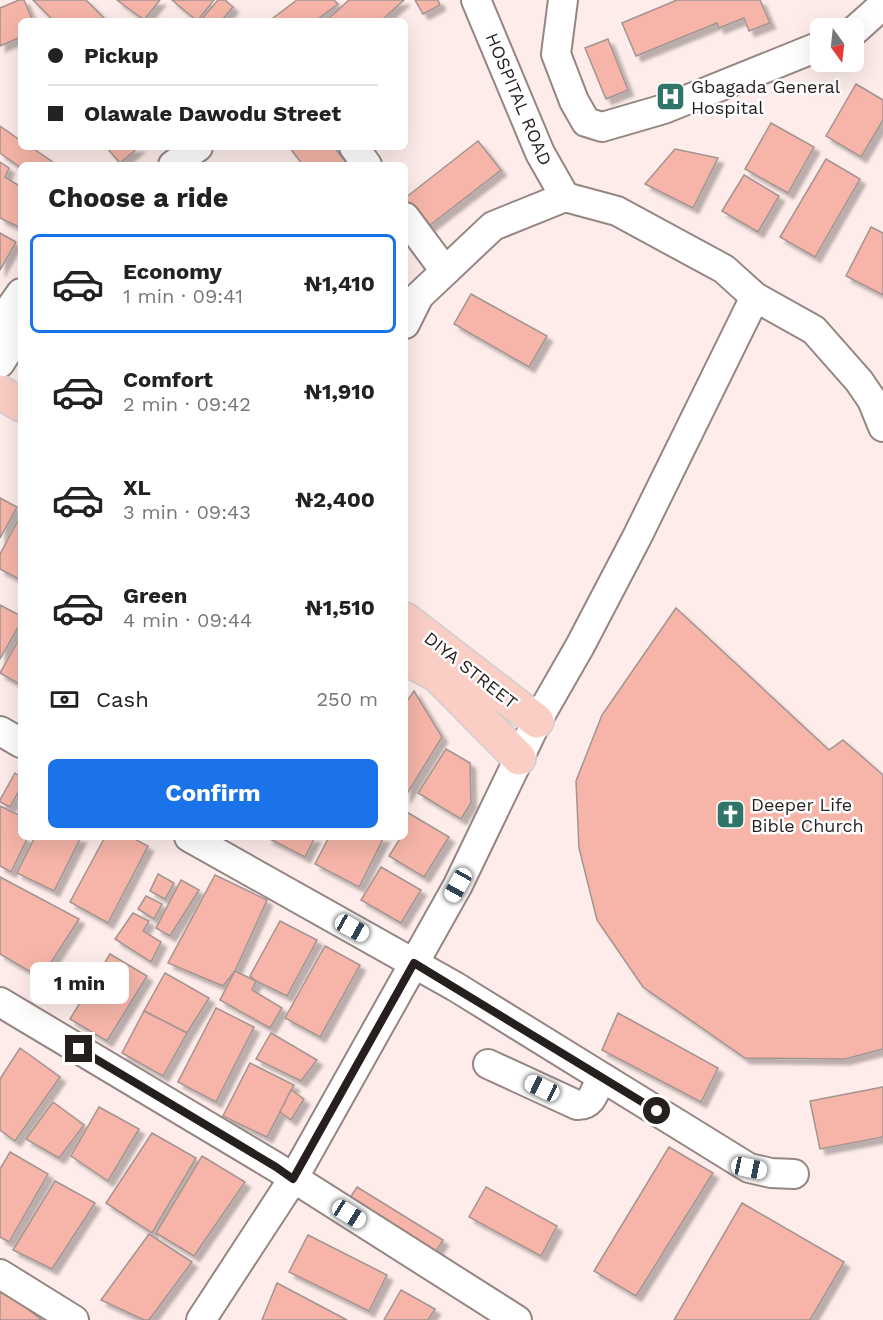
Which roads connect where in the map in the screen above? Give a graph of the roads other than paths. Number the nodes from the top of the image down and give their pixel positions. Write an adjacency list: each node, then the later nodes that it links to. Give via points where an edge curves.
1 (476, 0): 8 (street, HOSPITAL ROAD, via 540,153)
2 (563, 0): 5 (street, via 556,54 586,122 602,127 664,109)
3 (883, 5): 4 (street)
4 (864, 22)
5 (810, 50)
6 (194, 150): 7 (street)
7 (177, 162)
8 (565, 196): 10 (street, via 494,225); 11 (street, via 617,211 724,269)
9 (408, 221): 10 (street)
10 (446, 271): 13 (street, via 419,296)
11 (755, 297): 16 (street, via 814,330); 23 (street, via 637,537)
12 (18, 308): 14 (street)
13 (408, 315)
14 (11, 342)
15 (0, 392): 17 (main road)
16 (877, 396): 20 (street)
17 (18, 403)
18 (0, 416): 19 (main road)
19 (18, 425)
20 (883, 427)
21 (408, 621): 23 (main road, DIYA STREET)
22 (408, 660): 26 (main road, DIYA STREET, via 438,676)
23 (537, 721): 26 (street)
24 (0, 731): 25 (street)
25 (18, 741)
26 (519, 758): 28 (street, via 458,885)
27 (194, 840): 28 (street)
28 (414, 963): 31 (street); 33 (street)
29 (0, 1002): 33 (street)
30 (488, 1064): 31 (street, via 577,1105 590,1103)
31 (601, 1077): 32 (street, via 749,1168)
32 (794, 1174)
33 (293, 1179): 36 (street); 37 (street)
34 (0, 1274): 35 (street)
35 (74, 1320)
36 (201, 1320)
37 (517, 1320)

